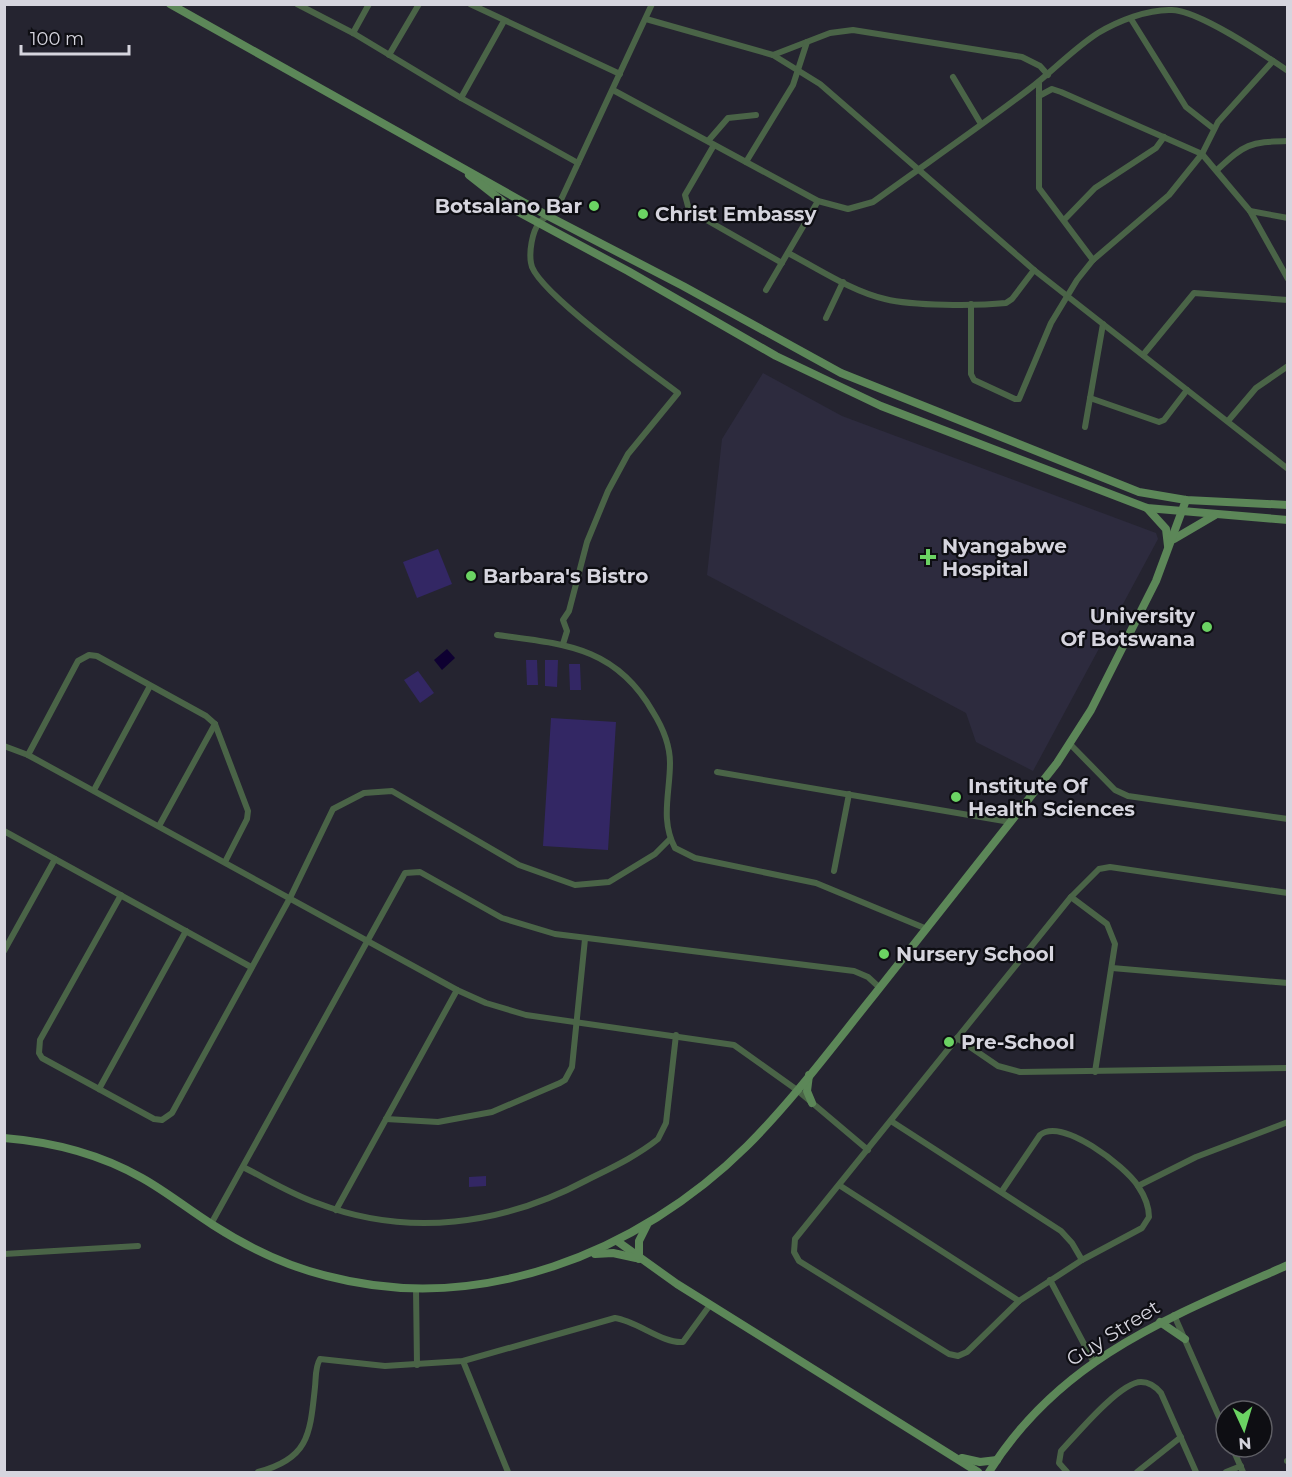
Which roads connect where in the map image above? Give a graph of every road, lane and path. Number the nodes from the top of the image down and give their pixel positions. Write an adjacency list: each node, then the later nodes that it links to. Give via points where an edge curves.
1 (170, 4): 35 (street)
2 (297, 4): 8 (street)
3 (317, 4): 8 (street)
4 (369, 4): 12 (street)
5 (419, 4): 14 (street)
6 (470, 4): 11 (street)
7 (652, 4): 9 (street)
8 (313, 13): 12 (street)
9 (646, 19): 15 (street); 19 (street)
10 (1131, 19): 16 (street, via 1164,11 1185,13); 20 (street, via 1088,40); 28 (street, via 1186,107)
11 (504, 21): 19 (street); 25 (street)
12 (353, 33): 14 (street)
13 (807, 42): 15 (street); 17 (street); 20 (street, via 853,30 1022,57)
14 (389, 55): 25 (street)
15 (772, 55): 17 (street)
16 (1273, 61): 18 (street); 28 (street)
17 (799, 70): 33 (street); 36 (street, via 861,118)
18 (1287, 71)
19 (620, 74): 23 (street)
20 (1048, 75): 22 (street)
21 (953, 77): 27 (street)
22 (1039, 82): 24 (street); 27 (street)
23 (613, 90): 31 (street); 34 (street)
24 (1039, 96): 29 (street, via 1052,89); 42 (street, via 1039,188)
25 (461, 98): 34 (street)
26 (756, 115): 31 (street, via 728,118)
27 (981, 124): 36 (street)
28 (1214, 129): 32 (street)
29 (1164, 137): 32 (street); 42 (street, via 1156,148 1095,188)
30 (1287, 141): 37 (street, via 1242,147)
31 (711, 143): 33 (street); 46 (street, via 685,195 689,210)
32 (1202, 154): 37 (street); 45 (street, via 1169,195)
33 (746, 162): 38 (street)
34 (578, 163): 40 (street, via 559,204)
35 (462, 168): 40 (street); 43 (street, via 493,195)
36 (917, 170): 38 (street, via 859,208); 47 (street)
37 (1217, 170): 39 (street)
38 (818, 201): 44 (street)
39 (1250, 211): 41 (street); 48 (street)
40 (548, 216): 43 (street); 63 (street, via 841,373 1110,482 1139,492)
41 (1287, 218)
42 (1064, 220): 45 (street)
43 (539, 223): 65 (street, via 838,388); 72 (street, via 530,257 535,276 606,338 678,393 628,454 608,491 563,620 567,629)
44 (788, 253): 46 (street); 49 (street)
45 (1093, 260): 51 (street)
46 (782, 263): 50 (street)
47 (1034, 270): 51 (street); 53 (street, via 1006,303)
48 (1287, 279)
49 (843, 282): 53 (street, via 886,300); 54 (street)
50 (766, 290)
51 (1068, 296): 53 (street, via 1048,330 1023,395 1015,399 974,380 971,374); 55 (street)
52 (1287, 300): 56 (street, via 1194,292)
53 (971, 304)
54 (826, 318)
55 (1104, 324): 56 (street); 59 (street)
56 (1143, 355): 58 (street)
57 (1287, 366): 60 (street, via 1256,388)
58 (1188, 390): 59 (street, via 1159,422); 60 (street)
59 (1090, 398): 61 (street)
60 (1228, 421): 62 (street)
61 (1085, 427)
62 (1287, 469)
63 (1186, 500): 64 (street); 66 (street)
64 (1287, 505)
65 (1147, 508): 66 (street); 70 (street, via 1166,529)
66 (1184, 512): 67 (street); 69 (street)
67 (1218, 514): 68 (street); 69 (street)
68 (1287, 520)
69 (1173, 540): 70 (street)
70 (1168, 553): 75 (street)
71 (534, 640): 72 (street, via 497,635)
72 (563, 644): 85 (street, via 614,665 637,687 656,716 669,752 665,819)
73 (150, 686): 74 (street); 77 (street, via 97,656 84,657 78,661); 79 (street)
74 (215, 724): 83 (street); 87 (street, via 248,811)
75 (1070, 744): 81 (street, via 1114,790 1128,796); 82 (street)
76 (4, 746): 77 (street)
77 (28, 755): 79 (street)
78 (717, 772): 80 (street)
79 (94, 790): 83 (street)
80 (849, 794): 82 (street); 88 (street)
81 (1287, 819)
82 (1010, 822): 93 (street)
83 (159, 826): 87 (street)
84 (4, 831): 86 (street)
85 (670, 839): 92 (street, via 655,854 609,882 575,885 519,865 392,791 373,791 350,798 333,809); 93 (street, via 684,854 816,883)
86 (55, 859): 90 (street); 97 (street)
87 (225, 862): 92 (street)
88 (834, 871)
89 (1287, 892): 91 (street, via 1110,867 1089,875)
90 (121, 896): 94 (street); 109 (street, via 38,1047 42,1058)
91 (1071, 897): 99 (street, via 1107,924 1115,944); 105 (street)
92 (290, 898): 96 (street); 98 (street)
93 (927, 929): 101 (street)
94 (186, 931): 98 (street); 109 (street)
95 (585, 939): 96 (street, via 502,918 415,871 402,877); 101 (street, via 854,971); 103 (street)
96 (366, 941): 102 (street); 117 (street)
97 (4, 951)
98 (251, 967): 109 (street, via 167,1118 154,1119)
99 (1112, 968): 100 (street); 107 (street)
100 (1287, 983)
101 (880, 988): 108 (street)
102 (457, 990): 103 (street, via 506,1010); 112 (street)
103 (576, 1023): 104 (street); 112 (street, via 572,1067 560,1083 470,1118 438,1122)
104 (676, 1035): 110 (street, via 734,1045); 121 (street, via 666,1123 658,1139 557,1196 510,1212 439,1224 392,1222)
105 (957, 1038): 107 (street, via 1007,1070); 113 (street)
106 (1287, 1068): 107 (street)
107 (1095, 1072)
108 (809, 1075): 110 (street); 111 (street, via 807,1090)
109 (99, 1089)
110 (797, 1090): 111 (street); 123 (street, via 725,1166)
111 (812, 1103): 116 (street)
112 (386, 1119): 121 (street)
113 (891, 1121): 116 (street); 120 (street)
114 (1287, 1122): 119 (street, via 1196,1157)
115 (4, 1138): 122 (street, via 57,1145 112,1163)
116 (868, 1150): 118 (street)
117 (243, 1167): 121 (street); 122 (street)
118 (839, 1185): 133 (street); 133 (street, via 795,1239 794,1252 799,1261 954,1356 967,1352)
119 (1138, 1186): 120 (street, via 1100,1151 1063,1131 1049,1129 1040,1135); 129 (street, via 1149,1210 1147,1224)
120 (1002, 1191): 129 (street, via 1061,1231)
121 (336, 1210)
122 (212, 1224): 132 (street, via 242,1243 302,1269 350,1281)
123 (648, 1224): 124 (street); 128 (street, via 639,1241)
124 (617, 1241): 127 (street); 128 (street)
125 (138, 1246): 126 (street)
126 (4, 1254)
127 (587, 1254): 128 (street, via 613,1253); 132 (street, via 501,1281)
128 (639, 1259): 134 (street)
129 (1082, 1260): 131 (street)
130 (1287, 1265): 135 (street, Guy Street)
131 (1050, 1280): 133 (street); 139 (street)
132 (416, 1288): 140 (street)
133 (1019, 1301)
134 (710, 1305): 138 (street, via 683,1342 615,1318); 143 (street)
135 (1174, 1315): 136 (street, Guy Street); 137 (street)
136 (1160, 1323): 137 (street); 139 (street, Guy Street)
137 (1185, 1339): 141 (street)
138 (463, 1360): 140 (street); 147 (street)
139 (1093, 1361): 144 (street, Guy Street, via 1023,1424)
140 (417, 1365): 146 (street, via 320,1359 311,1425 303,1446 285,1464)
141 (1214, 1405)
142 (1181, 1437): 150 (street, via 1157,1389 1146,1383 1132,1384 1061,1451 1059,1463); 151 (street); 152 (street)
143 (953, 1455): 144 (street, via 980,1462); 148 (street)
144 (997, 1460): 149 (street, Guy Street)
145 (1242, 1469): 153 (street)
146 (258, 1473)
147 (508, 1473)
148 (978, 1473)
149 (989, 1473)
150 (1067, 1473)
151 (1137, 1473)
152 (1196, 1473)
153 (1226, 1473)

